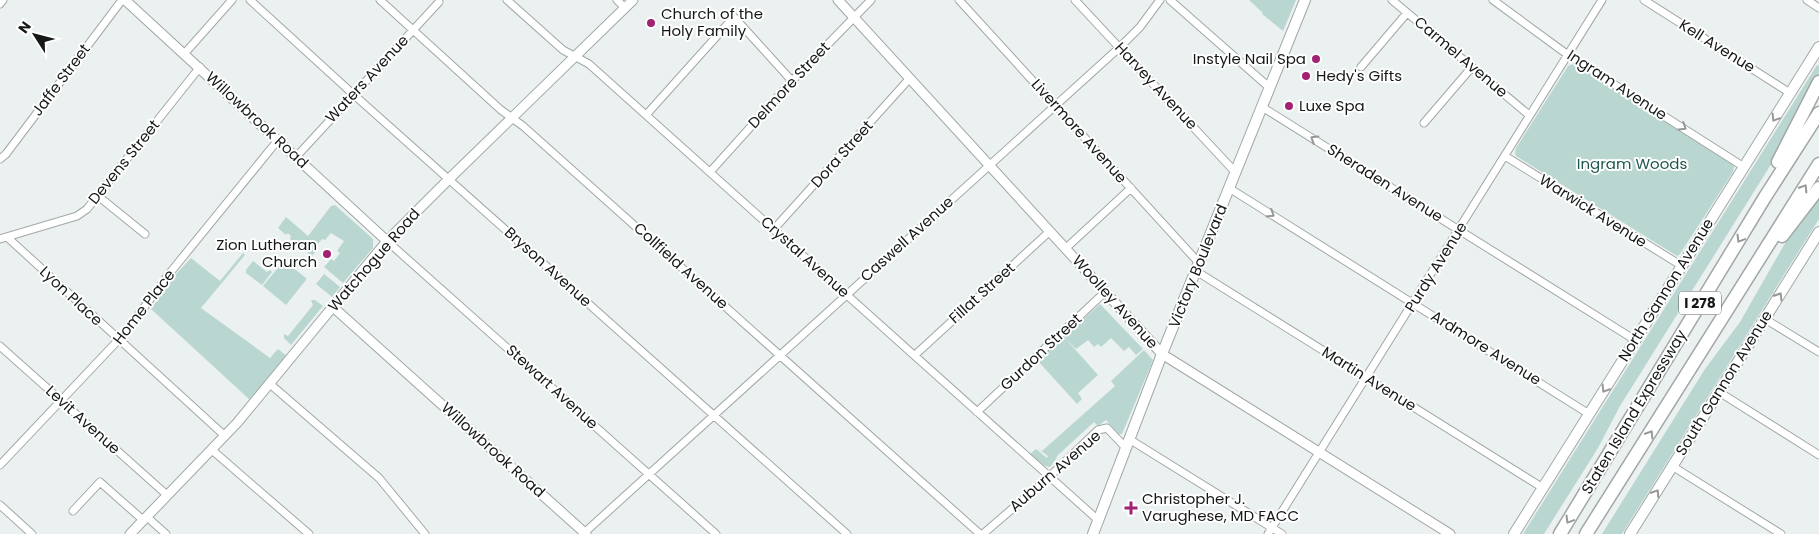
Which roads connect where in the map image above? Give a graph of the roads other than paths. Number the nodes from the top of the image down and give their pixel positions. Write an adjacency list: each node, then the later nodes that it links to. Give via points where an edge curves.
1 (3, 0): 22 (street)
2 (123, 0): 30 (street, Willowbrook Road); 52 (street, Jaffe Street)
3 (232, 0): 30 (street)
4 (250, 0): 41 (street, Bryson Avenue)
5 (380, 0): 27 (street, Collfield Avenue)
6 (507, 0): 32 (street, Crystal Avenue, via 563,50)
7 (617, 0): 23 (street)
8 (633, 0): 23 (street, Watchogue Road)
9 (838, 0): 26 (street, Woolley Avenue)
10 (871, 0): 26 (street, Delmore Street)
11 (959, 0): 42 (street, Livermore Avenue)
12 (1075, 0): 28 (street, Harvey Avenue)
13 (1160, 0): 28 (street, Caswell Avenue)
14 (1170, 0): 39 (street)
15 (1305, 0): 39 (main road, Victory Boulevard)
16 (1392, 0): 25 (street, Carmel Avenue)
17 (1493, 0): 31 (street, Ingram Avenue)
18 (1602, 0): 31 (street, Purdy Avenue)
19 (1644, 0): 40 (street, Kell Avenue)
20 (1807, 0): 24 (street)
21 (439, 2): 27 (street, Waters Avenue)
22 (0, 4)
23 (625, 8): 32 (street, Watchogue Road)
24 (1819, 8)
25 (1407, 13): 34 (street); 35 (street, Carmel Avenue)
26 (853, 16): 36 (street, Woolley Avenue); 37 (street, Delmore Street)
27 (413, 30): 41 (street, Waters Avenue); 47 (street, Collfield Avenue)
28 (1120, 47): 42 (street, Caswell Avenue); 57 (street, Harvey Avenue)
29 (1819, 47): 40 (main road, North Gannon Avenue)
30 (185, 53): 33 (street, Willowbrook Road)
31 (1568, 55): 46 (street, Purdy Avenue); 55 (street, Ingram Avenue, one-way to 55)
32 (576, 57): 45 (street, Crystal Avenue, via 589,64); 47 (street, Watchogue Road)
33 (200, 67): 49 (street, Willowbrook Road); 62 (street, Devens Street)
34 (1361, 67)
35 (1472, 67): 46 (street, Carmel Avenue); 48 (street)
36 (910, 78): 54 (street, Woolley Avenue); 64 (street, Dora Street)
37 (792, 80): 45 (street, via 734,17); 56 (street, Delmore Street)
38 (1819, 82): 63 (highway, via 1773,173)
39 (1270, 88): 43 (main road, Victory Boulevard)
40 (1790, 93): 55 (main road, North Gannon Avenue, one-way to 55)
41 (353, 94): 51 (street, Waters Avenue); 58 (street, Bryson Avenue)
42 (1055, 106): 54 (street, Caswell Avenue); 59 (street, Livermore Avenue)
43 (1262, 107): 57 (main road, Victory Boulevard); 65 (street, Sheraden Avenue, one-way to 43)
44 (1819, 112): 63 (highway, Staten Island Expressway / I 278)
45 (646, 115): 56 (street, Crystal Avenue)
46 (1529, 115): 50 (street, Purdy Avenue)
47 (512, 117): 58 (street, Watchogue Road); 85 (street, Collfield Avenue)
48 (1424, 123)
49 (278, 140): 51 (street, Willowbrook Road); 80 (street, Home Place, via 168,274)
50 (1505, 156): 65 (street, Purdy Avenue); 72 (street, Warwick Avenue)
51 (296, 157): 70 (street, Willowbrook Road)
52 (0, 159)
53 (1819, 164): 74 (highway, Staten Island Expressway / I 278, one-way to 53)
54 (989, 165): 66 (street, Woolley Avenue); 76 (street, Caswell Avenue)
55 (1744, 167): 72 (main road, North Gannon Avenue)
56 (710, 172): 64 (street, Crystal Avenue)
57 (1236, 173): 60 (main road, Victory Boulevard)
58 (449, 179): 70 (street, Watchogue Road); 93 (street, Bryson Avenue)
59 (1131, 188): 71 (street); 73 (street, Livermore Avenue)
60 (1229, 188): 73 (main road, Victory Boulevard); 77 (street, Ardmore Avenue, one-way to 77)
61 (1819, 188): 74 (highway)
62 (98, 196): 68 (street); 69 (street, Devens Street, via 77,216)
63 (1765, 197): 123 (highway, Staten Island Expressway / I 278, one-way to 123)
64 (774, 229): 76 (street, Crystal Avenue)
65 (1459, 230): 77 (street, Purdy Avenue); 81 (street, Sheraden Avenue)
66 (1050, 231): 71 (street, Woolley Avenue); 86 (street, Fillat Street)
67 (1819, 232): 79 (main road, South Gannon Avenue, one-way to 67)
68 (145, 234)
69 (3, 238): 80 (street, Lyon Place)
70 (387, 241): 78 (street, Watchogue Road); 101 (street, Stewart Avenue)
71 (1065, 249): 75 (street, Woolley Avenue)
72 (1682, 266): 81 (main road, North Gannon Avenue)
73 (1198, 267): 84 (main road, Victory Boulevard); 87 (street, Martin Avenue)
74 (1750, 274): 124 (highway, Staten Island Expressway / I 278, one-way to 74)
75 (1105, 292): 84 (street, Woolley Avenue); 91 (street, Gurdon Street)
76 (847, 294): 85 (street, Caswell Avenue); 86 (street, Crystal Avenue)
77 (1413, 303): 87 (street, Purdy Avenue); 92 (street, Ardmore Avenue)
78 (333, 307): 88 (street, Watchogue Road); 115 (street, Willowbrook Road)
79 (1765, 319): 83 (street); 89 (main road, South Gannon Avenue)
80 (119, 340): 90 (street, Home Place); 94 (street, Lyon Place)
81 (1635, 340): 92 (main road, North Gannon Avenue, one-way to 92)
82 (0, 346): 90 (street, Levit Avenue)
83 (1819, 352)
84 (1162, 354): 95 (main road, Victory Boulevard); 97 (street, Woolley Avenue)
85 (780, 355): 93 (street, Caswell Avenue); 118 (street, Collfield Avenue)
86 (915, 355): 91 (street, Crystal Avenue)
87 (1366, 377): 97 (street, Purdy Avenue); 103 (street, Martin Avenue)
88 (270, 384): 94 (street, Watchogue Road); 114 (street, via 378,478)
89 (1719, 392): 98 (street); 100 (main road, South Gannon Avenue)
90 (61, 401): 99 (street, Home Place); 104 (street, Levit Avenue)
91 (977, 412): 102 (street, Crystal Avenue)
92 (1589, 414): 103 (main road, North Gannon Avenue)
93 (714, 415): 101 (street, Caswell Avenue); 117 (street, Bryson Avenue)
94 (224, 436): 96 (street, Watchogue Road)
95 (1128, 443): 102 (street, Auburn Avenue, via 1106,428 1098,430); 108 (main road, Victory Boulevard); 109 (street)
96 (212, 450): 104 (street, Watchogue Road); 113 (street)
97 (1319, 452): 109 (street, Purdy Avenue); 121 (street, Woolley Avenue)
98 (1819, 455)
99 (0, 465)
100 (1672, 466): 125 (main road, South Gannon Avenue, one-way to 100); 126 (street)
101 (649, 474): 115 (street, Caswell Avenue); 116 (street, Stewart Avenue)
102 (1049, 477): 108 (street, Crystal Avenue); 118 (street, Auburn Avenue)
103 (1543, 488): 122 (main road, North Gannon Avenue)
104 (167, 495): 107 (street, Watchogue Road)
105 (0, 505): 110 (street)
106 (73, 511): 107 (street, via 100,482)
107 (145, 518): 111 (street, Watchogue Road); 112 (street)
108 (1098, 520): 119 (main road, Victory Boulevard)
109 (1270, 531): 120 (street)
110 (32, 534)
111 (130, 534)
112 (166, 534)
113 (309, 534)
114 (425, 534)
115 (585, 534)
116 (716, 534)
117 (847, 534)
118 (981, 534)
119 (1093, 534)
120 (1282, 534)
121 (1450, 534)
122 (1514, 534)
123 (1560, 534)
124 (1586, 534)
125 (1630, 534)
126 (1781, 534)

